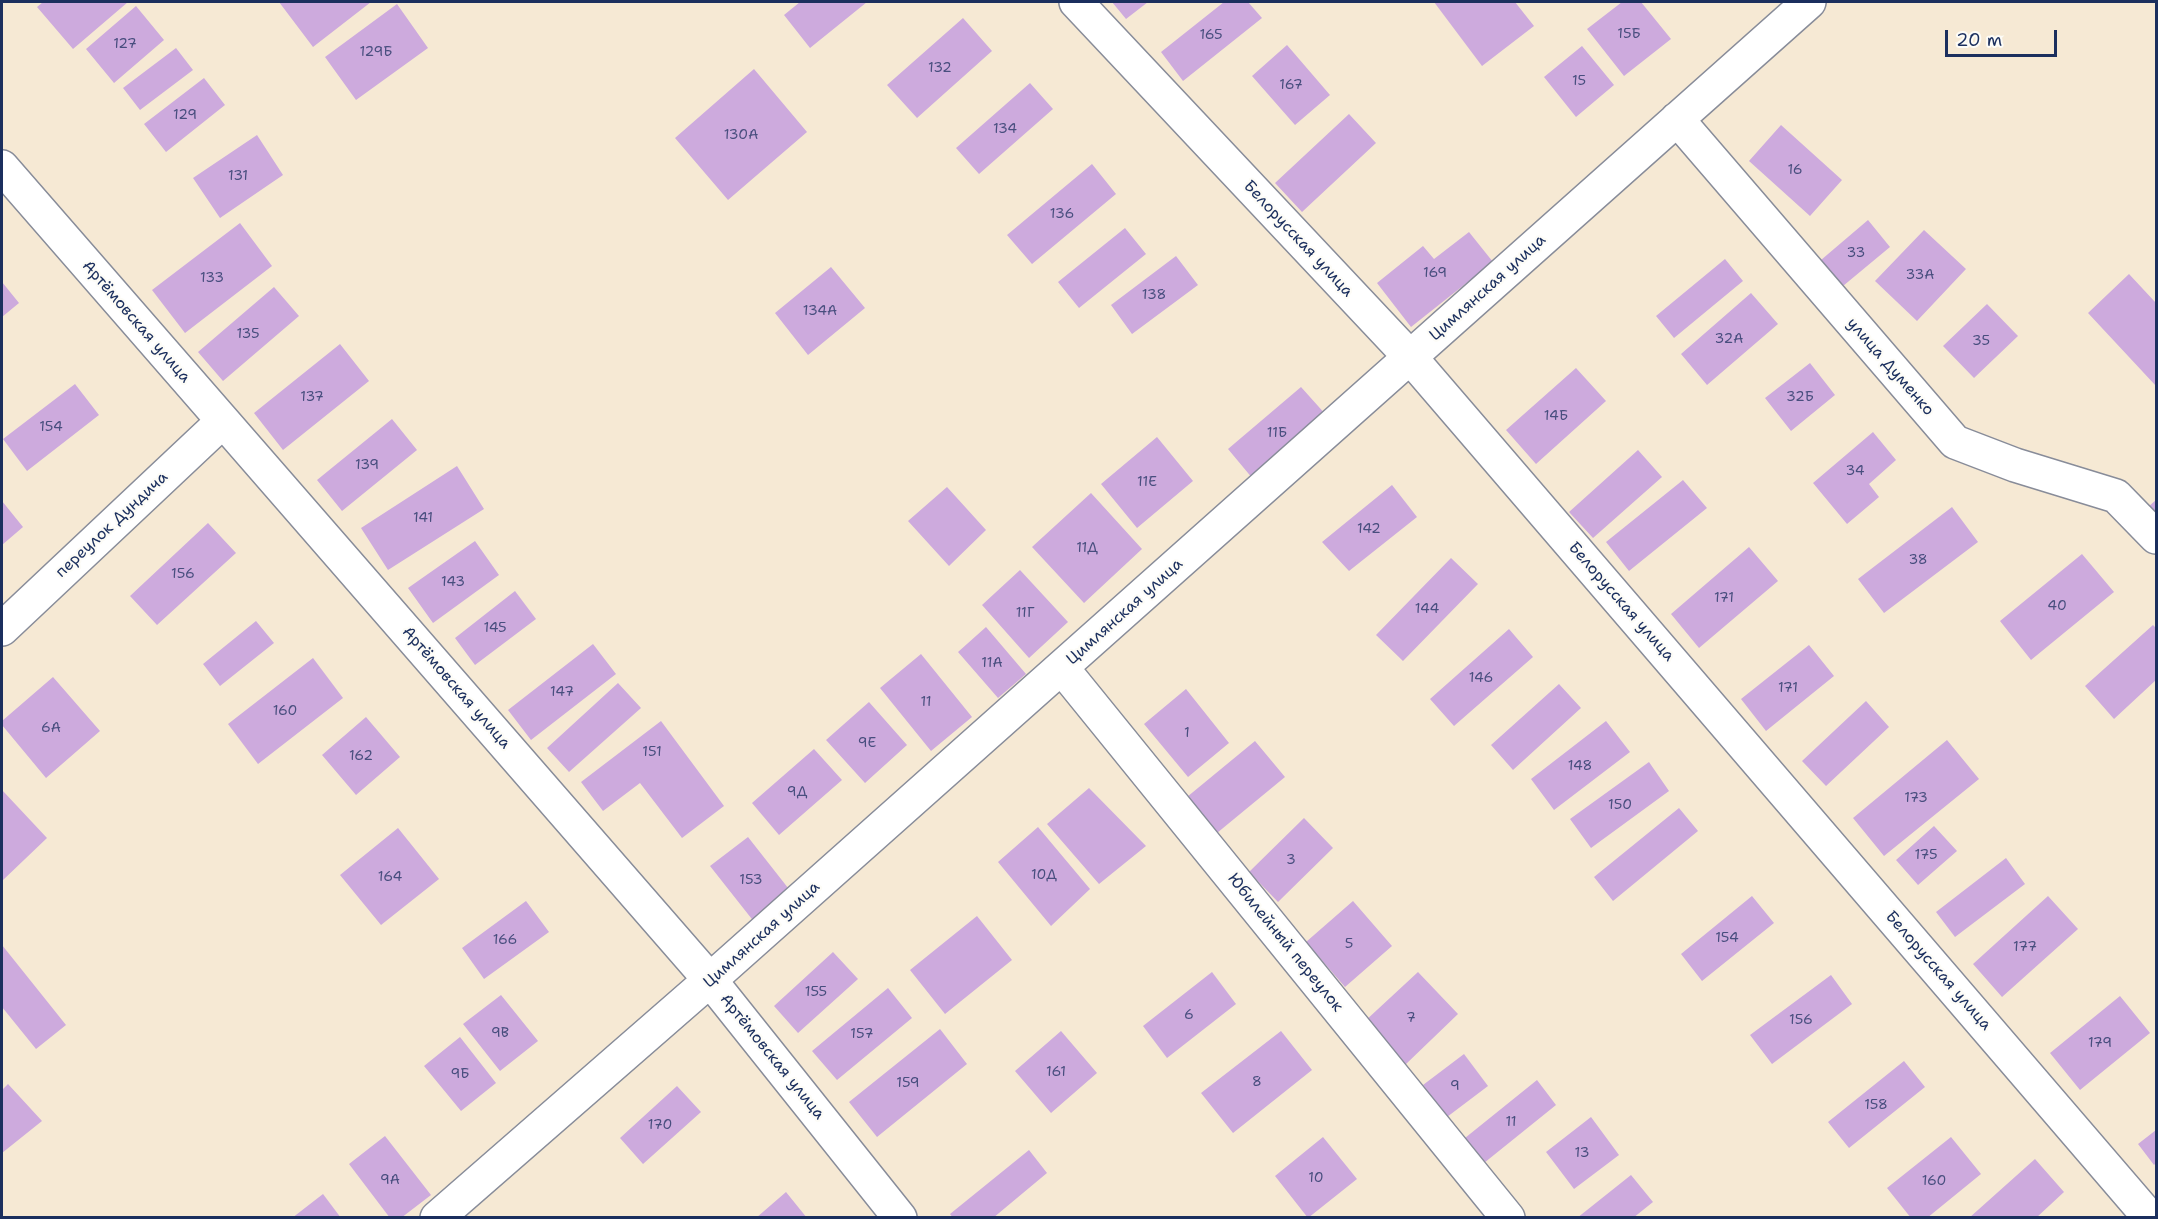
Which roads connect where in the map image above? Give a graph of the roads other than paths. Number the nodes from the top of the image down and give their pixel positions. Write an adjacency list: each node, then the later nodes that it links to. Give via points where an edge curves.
1 (1076, 2): 5 (street, Белорусская улица)
2 (1791, 7): 3 (street, Цимлянская улица)
3 (1677, 119): 5 (street, Цимлянская улица); 7 (street, улица Думенко, via 1955,442 2116,496)
4 (2, 167): 6 (street, Артёмовская улица)
5 (1410, 357): 9 (street, Цимлянская улица); 14 (street, Белорусская улица)
6 (223, 421): 8 (street, переулок Дундича); 10 (street, Артёмовская улица)
7 (2157, 537)
8 (2, 629)
9 (1062, 668): 10 (street, Цимлянская улица); 13 (street, Юбилейный переулок)
10 (710, 980): 11 (street, Цимлянская улица); 12 (street, Артёмовская улица)
11 (436, 1218)
12 (900, 1218)
13 (1508, 1218)
14 (2150, 1218)

